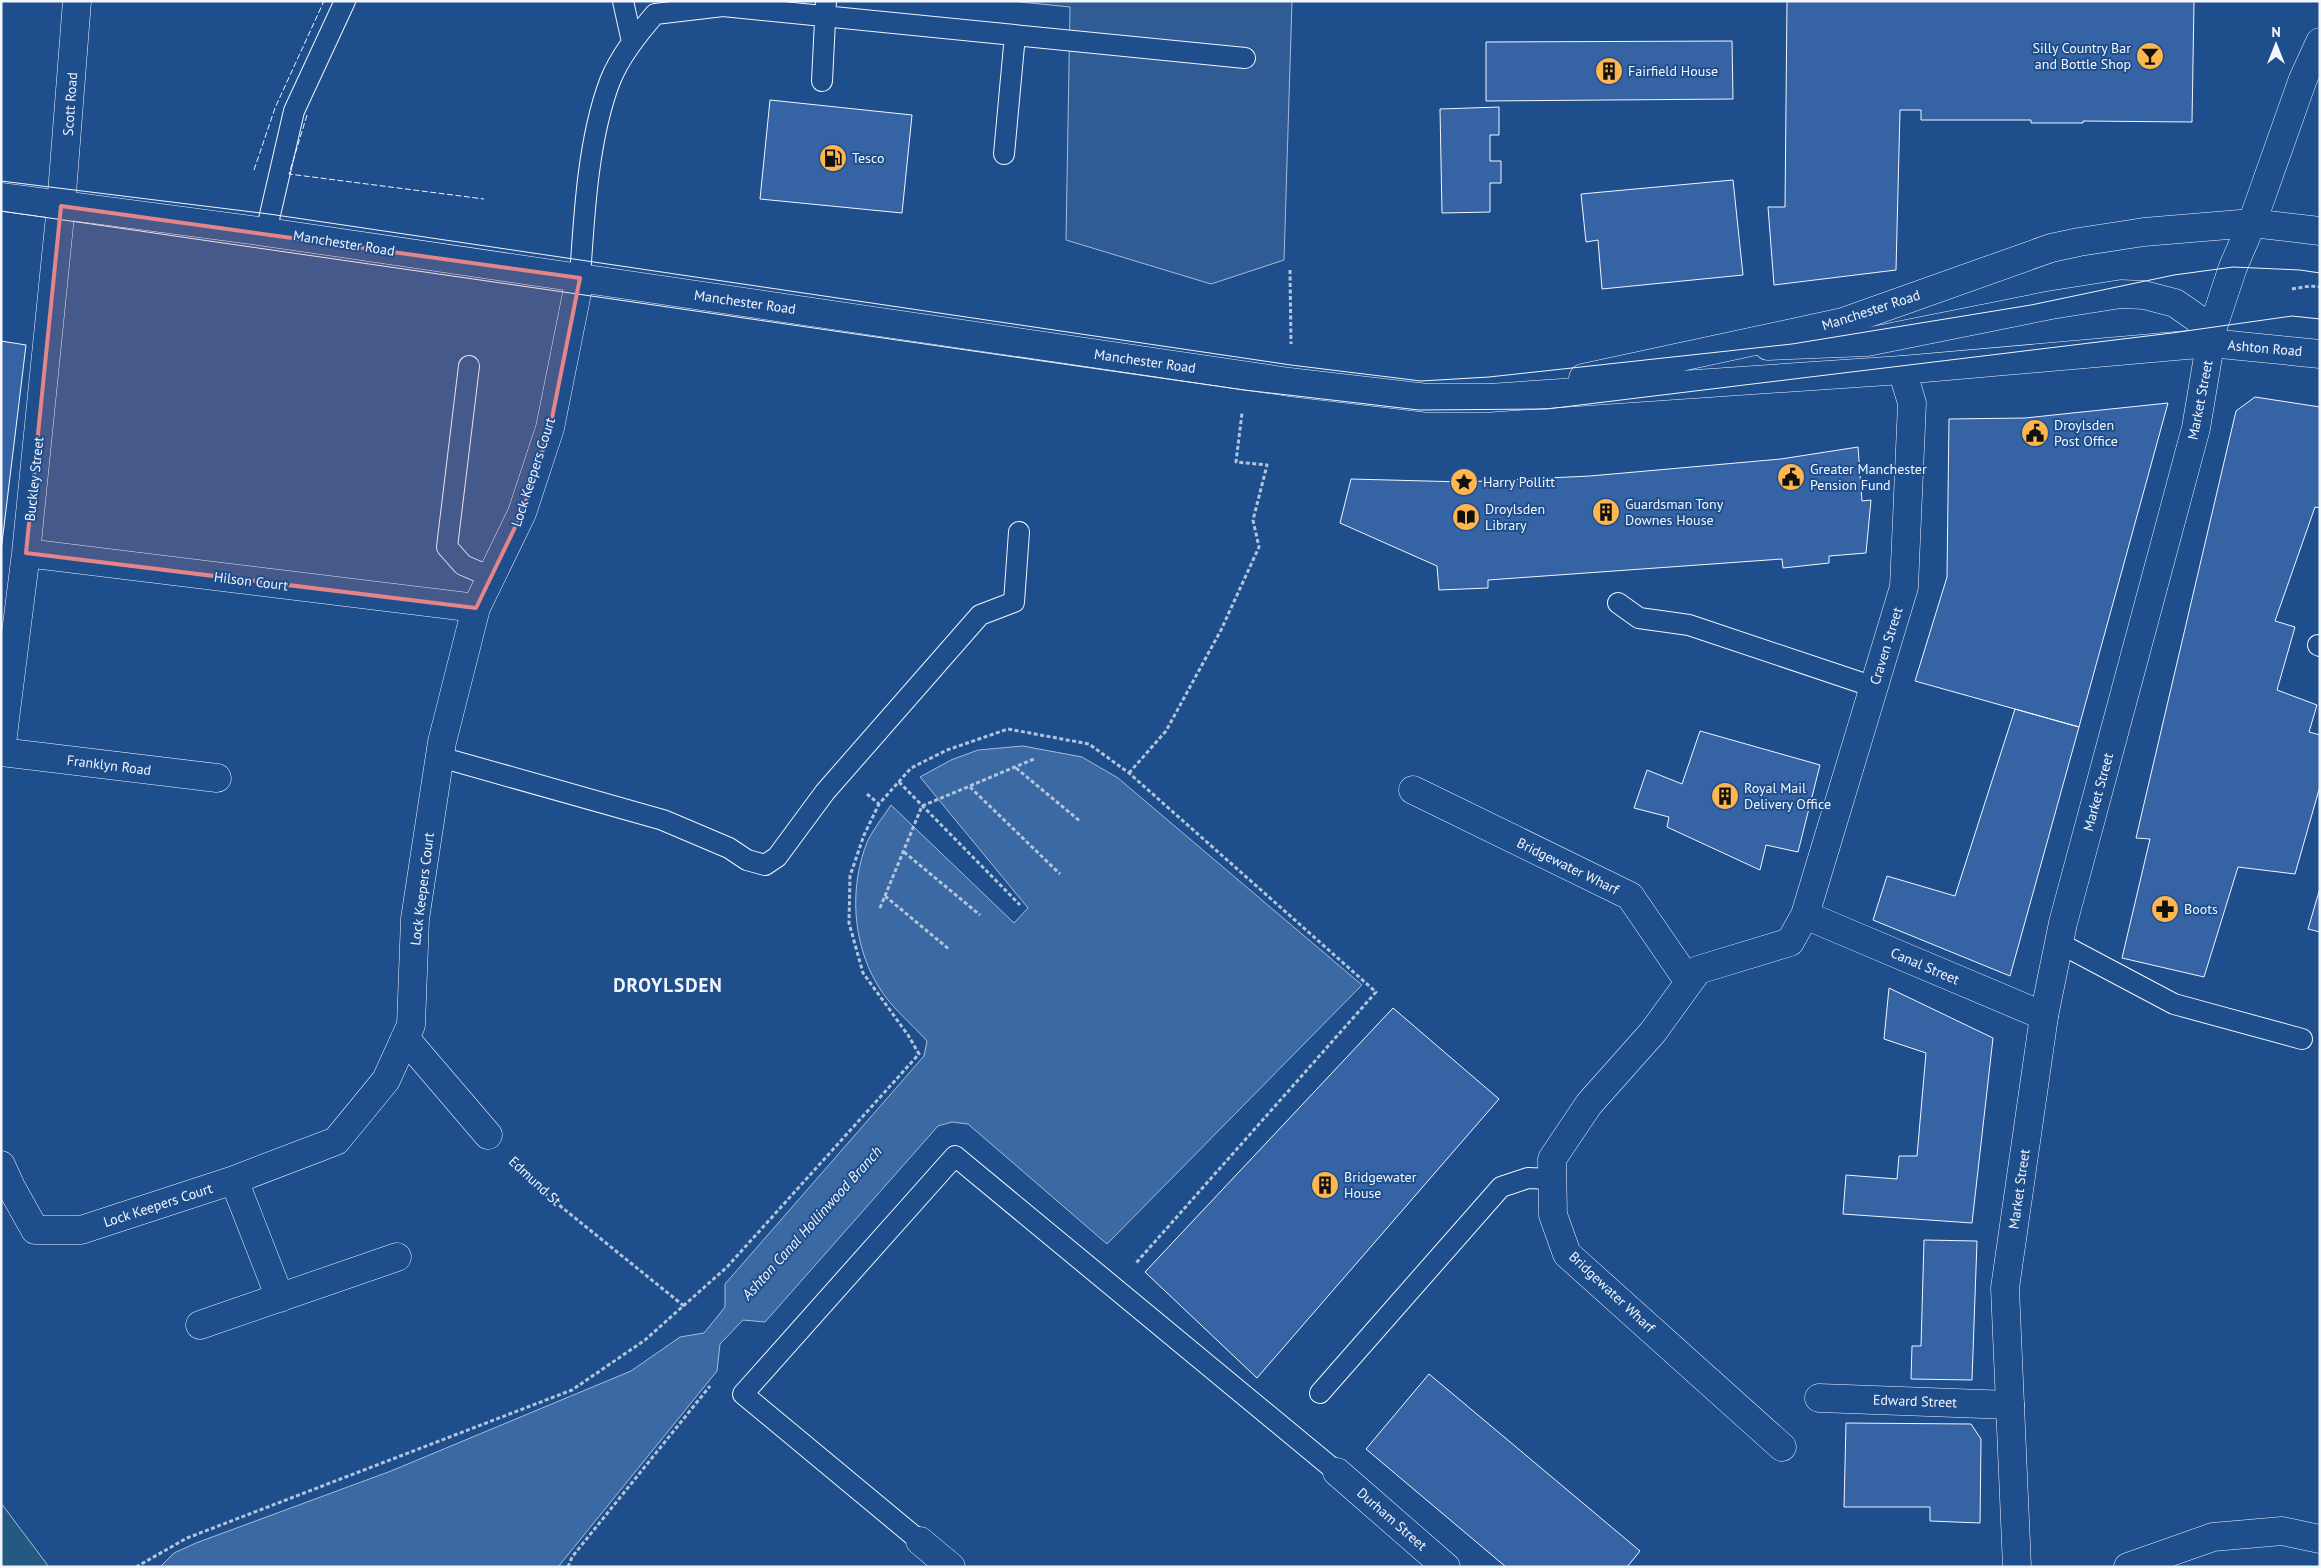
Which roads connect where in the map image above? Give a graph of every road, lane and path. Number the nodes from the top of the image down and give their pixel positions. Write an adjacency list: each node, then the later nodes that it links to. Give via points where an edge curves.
1 (78, 1): 12 (street, Scott Road)
2 (345, 1): 15 (lane, via 294,111)
3 (623, 1): 6 (lane)
4 (826, 9): 5 (lane); 6 (lane, via 723,6 655,14); 9 (lane)
5 (1015, 35): 8 (lane); 10 (lane)
6 (632, 42): 17 (lane, via 610,80 595,137)
7 (2320, 42): 13 (street, Market Street)
8 (1245, 58)
9 (822, 81)
10 (1004, 154)
11 (1, 197): 12 (street, Manchester Road)
12 (61, 206): 15 (street, Manchester Road); 29 (street, Buckley Street)
13 (2252, 223): 14 (street); 20 (street, Market Street, via 2233,267); 21 (street, Manchester Road, via 2144,232 2051,248 1843,322)
14 (2320, 231)
15 (266, 232): 17 (street, Manchester Road)
16 (1290, 270): 26 (path)
17 (580, 278): 25 (street, Manchester Road); 30 (street, Lock Keepers Court, via 550,428 522,513)
18 (2320, 287): 19 (path)
19 (2292, 289)
20 (2210, 344): 21 (street, via 2198,319 2180,306 2161,298 2121,294 1867,342); 22 (street, Ashton Road); 24 (street, Manchester Road); 52 (street, Market Street, via 2196,428)
21 (1726, 347): 27 (street, Manchester Road)
22 (2320, 354)
23 (469, 366): 30 (lane, via 447,547 463,565)
24 (1902, 370): 27 (street, Manchester Road); 33 (street, Craven Street, via 1912,403 1904,587)
25 (1245, 376): 26 (street, Manchester Road); 38 (path, via 1236,462 1267,465 1253,520 1259,548 1221,630 1166,731)
26 (1289, 382): 27 (street, Manchester Road, via 1427,398)
27 (1489, 398)
28 (1019, 532): 35 (lane, via 1014,602 980,616 824,792 777,857 765,866 663,820)
29 (26, 553): 32 (street, Hilson Court); 34 (street, Buckley Street)
30 (491, 577): 32 (street, Lock Keepers Court)
31 (1618, 603): 33 (lane, via 1639,618 1688,625)
32 (476, 608): 35 (street, Lock Keepers Court)
33 (1874, 687): 51 (street, Craven Street)
34 (1, 751): 39 (street, Franklyn Road)
35 (440, 757): 56 (street, Lock Keepers Court, via 415,919 411,1025)
36 (1034, 760): 37 (path)
37 (1016, 768): 41 (path); 44 (path)
38 (1129, 773): 40 (path, via 1089,744 1008,730 947,750 911,768); 63 (path, via 1376,992)
39 (216, 778)
40 (899, 782): 43 (path); 65 (path, via 880,804 864,835 850,876 849,922 863,973 919,1054 727,1267)
41 (970, 786): 43 (path); 46 (path)
42 (1413, 790): 54 (street, Bridgewater Wharf, via 1630,896)
43 (922, 806): 45 (path); 48 (path)
44 (1080, 822)
45 (904, 852): 47 (path); 50 (path)
46 (1060, 874)
47 (885, 896): 49 (path); 53 (path)
48 (1020, 905)
49 (880, 908)
50 (980, 915)
51 (1805, 915): 54 (street, Bridgewater Wharf, via 1790,942 1698,970); 55 (street, Canal Street)
52 (2059, 943): 55 (street, Market Street); 57 (lane, via 2174,1004)
53 (950, 950)
54 (1689, 982): 60 (street, Bridgewater Wharf, via 1653,1032 1589,1104 1552,1159)
55 (2044, 1016): 69 (street, Market Street, via 2005,1288)
56 (405, 1038): 58 (street); 61 (street, Lock Keepers Court, via 386,1080 336,1141)
57 (2302, 1040)
58 (488, 1134): 65 (path, Edmund St, via 533,1184)
59 (1, 1166): 61 (street, Lock Keepers Court, via 35,1230 81,1230)
60 (1552, 1179): 67 (lane, via 1528,1178 1500,1187); 70 (street, Bridgewater Wharf, via 1553,1215 1567,1254)
61 (234, 1180): 64 (street)
62 (397, 1257): 64 (street)
63 (1136, 1263)
64 (280, 1298): 66 (street)
65 (684, 1306): 74 (path, via 645,1340 572,1390 187,1538)
66 (200, 1325)
67 (1320, 1393)
68 (1819, 1398): 69 (street, Edward Street)
69 (2010, 1405): 77 (street, Market Street)
70 (1782, 1448)
71 (1337, 1472): 73 (lane, via 955,1156 742,1394); 76 (street, Durham Street)
72 (2320, 1539): 78 (street, via 2282,1531 2213,1537)
73 (920, 1541): 75 (street)
74 (136, 1567)
75 (951, 1567)
76 (1446, 1567)
77 (2017, 1567)
78 (2128, 1567)

